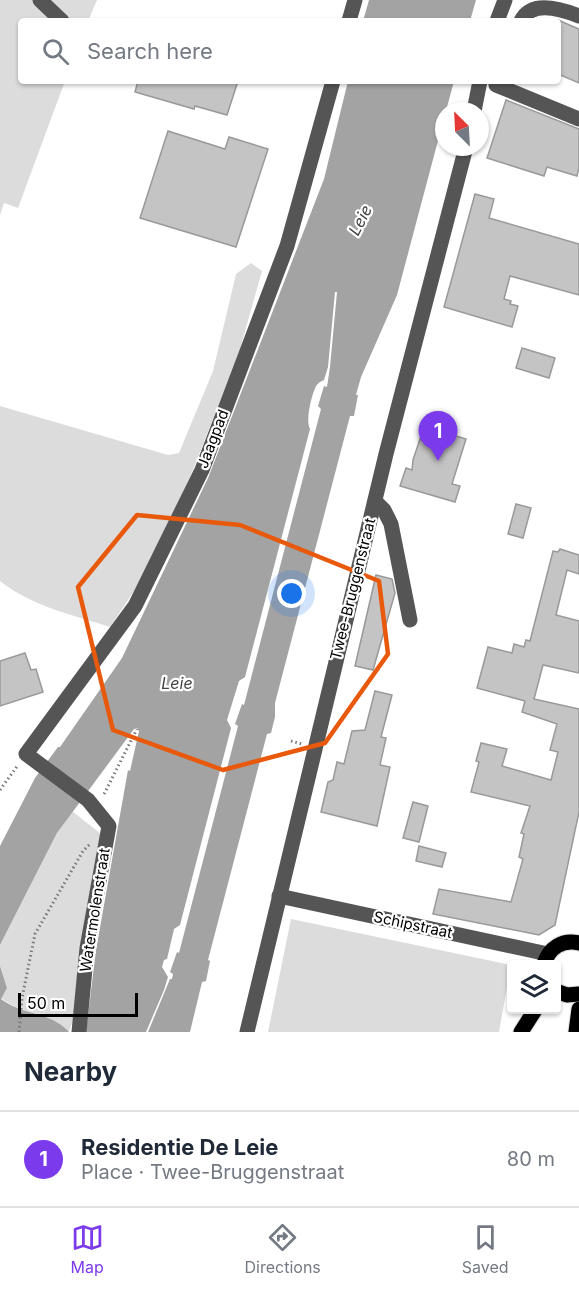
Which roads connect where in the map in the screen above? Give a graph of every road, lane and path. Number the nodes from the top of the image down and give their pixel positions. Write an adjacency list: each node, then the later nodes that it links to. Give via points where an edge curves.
1 (40, 0): 5 (street)
2 (355, 0): 6 (street)
3 (505, 0): 7 (street)
4 (579, 16): 8 (street, via 543,4 528,9)
5 (59, 18)
6 (350, 18)
7 (498, 18)
8 (523, 18)
9 (332, 84): 19 (street, Jaagpad, via 287,246 193,488 135,606)
10 (496, 84): 12 (street, via 489,89)
11 (499, 84): 14 (street)
12 (479, 86): 13 (street)
13 (476, 102)
14 (579, 119)
15 (464, 156): 16 (street, Twee-Bruggenstraat)
16 (375, 501): 17 (street, via 391,524); 23 (street, Twee-Bruggenstraat)
17 (410, 620)
18 (137, 729): 21 (path)
19 (30, 757): 20 (path); 22 (street, Watermolenstraat, via 85,798)
20 (0, 790)
21 (102, 797)
22 (109, 826): 29 (path, via 83,851 35,934); 30 (street, Watermolenstraat, via 87,948)
23 (279, 896): 25 (street, Schipstraat); 31 (street, Twee-Bruggenstraat)
24 (579, 941): 25 (main road, via 560,944)
25 (546, 959)
26 (561, 993): 27 (main road)
27 (579, 994)
28 (579, 1009): 32 (main road)
29 (19, 1032)
30 (79, 1032)
31 (248, 1032)
32 (576, 1032)

